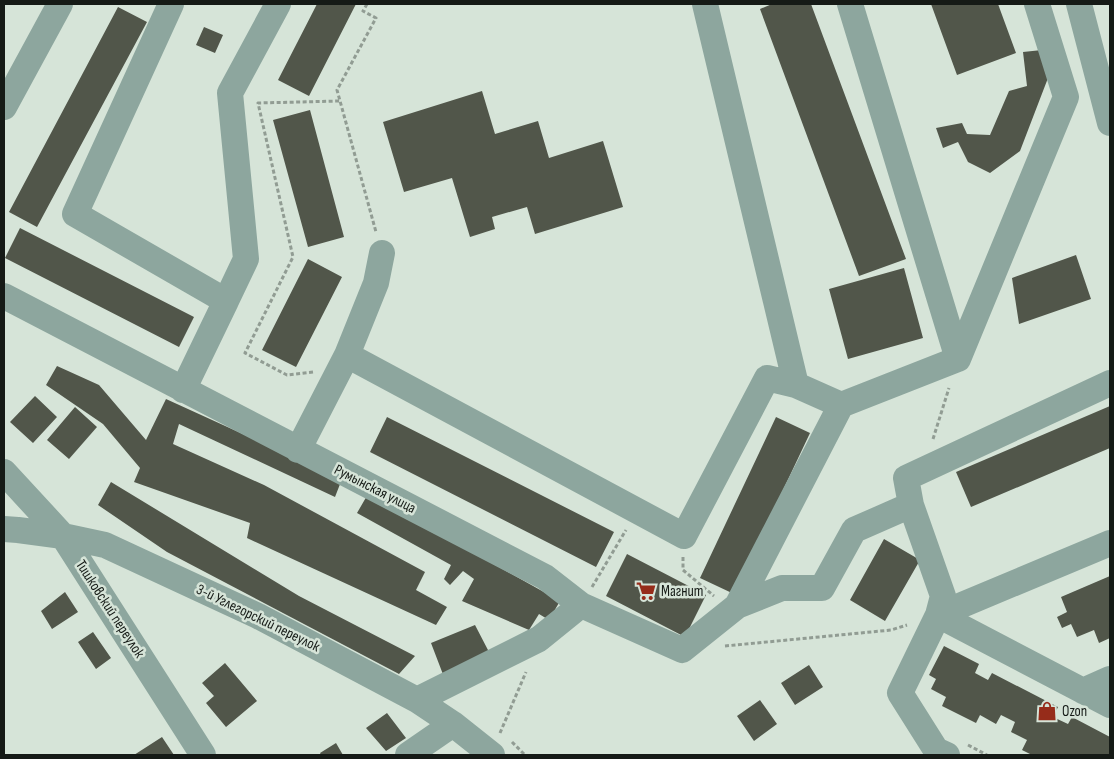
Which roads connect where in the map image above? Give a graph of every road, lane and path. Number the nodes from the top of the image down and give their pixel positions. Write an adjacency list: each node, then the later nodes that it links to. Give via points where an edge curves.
1 (60, 4): 10 (street)
2 (171, 4): 14 (street, via 75,214)
3 (278, 4): 14 (street, via 230,93 246,259)
4 (367, 4): 9 (path, via 363,11 376,18 337,90)
5 (705, 4): 19 (street)
6 (850, 4): 16 (street)
7 (1038, 4): 16 (street, via 1066,97)
8 (1083, 5): 11 (street)
9 (340, 101): 12 (path); 17 (path, via 258,103 293,256 245,353 287,375)
10 (4, 107)
11 (1110, 123)
12 (382, 254): 15 (street, via 376,283)
13 (4, 296): 20 (street, Румынская улица)
14 (226, 301): 20 (street)
15 (347, 355): 22 (street); 26 (street)
16 (958, 359): 21 (street); 23 (path)
17 (322, 371)
18 (1110, 383): 23 (street)
19 (796, 384): 21 (street); 29 (street, via 767,378)
20 (183, 390): 22 (street, Румынская улица)
21 (840, 406): 32 (street)
22 (298, 450): 31 (street, Румынская улица, via 545,577)
23 (924, 469): 25 (street, via 906,478)
24 (4, 472): 28 (street, Тишковский переулок)
25 (911, 505): 32 (street, via 854,530 822,588 782,588); 33 (street, via 943,596)
26 (638, 511): 29 (street); 31 (path)
27 (4, 530): 28 (street, 3-й Углегорский переулок)
28 (63, 536): 38 (street, 3-й Углегорский переулок, via 105,545 258,616); 43 (street, Тишковский переулок)
29 (684, 536): 32 (path, via 683,570)
30 (1110, 543): 33 (street)
31 (581, 604): 32 (street, Румынская улица, via 682,650); 34 (street)
32 (735, 609)
33 (938, 615): 35 (path, via 891,630); 37 (street); 42 (street, via 900,693 936,750)
34 (539, 639): 38 (street); 41 (path)
35 (722, 646)
36 (1110, 679): 37 (street)
37 (1083, 691): 39 (street)
38 (417, 700): 40 (street, 3-й Углегорский переулок)
39 (1110, 705)
40 (453, 724): 41 (street, 3-й Углегорский переулок); 44 (street)
41 (495, 747)
42 (954, 749): 45 (path)
43 (203, 755)
44 (408, 755)
45 (987, 755)

